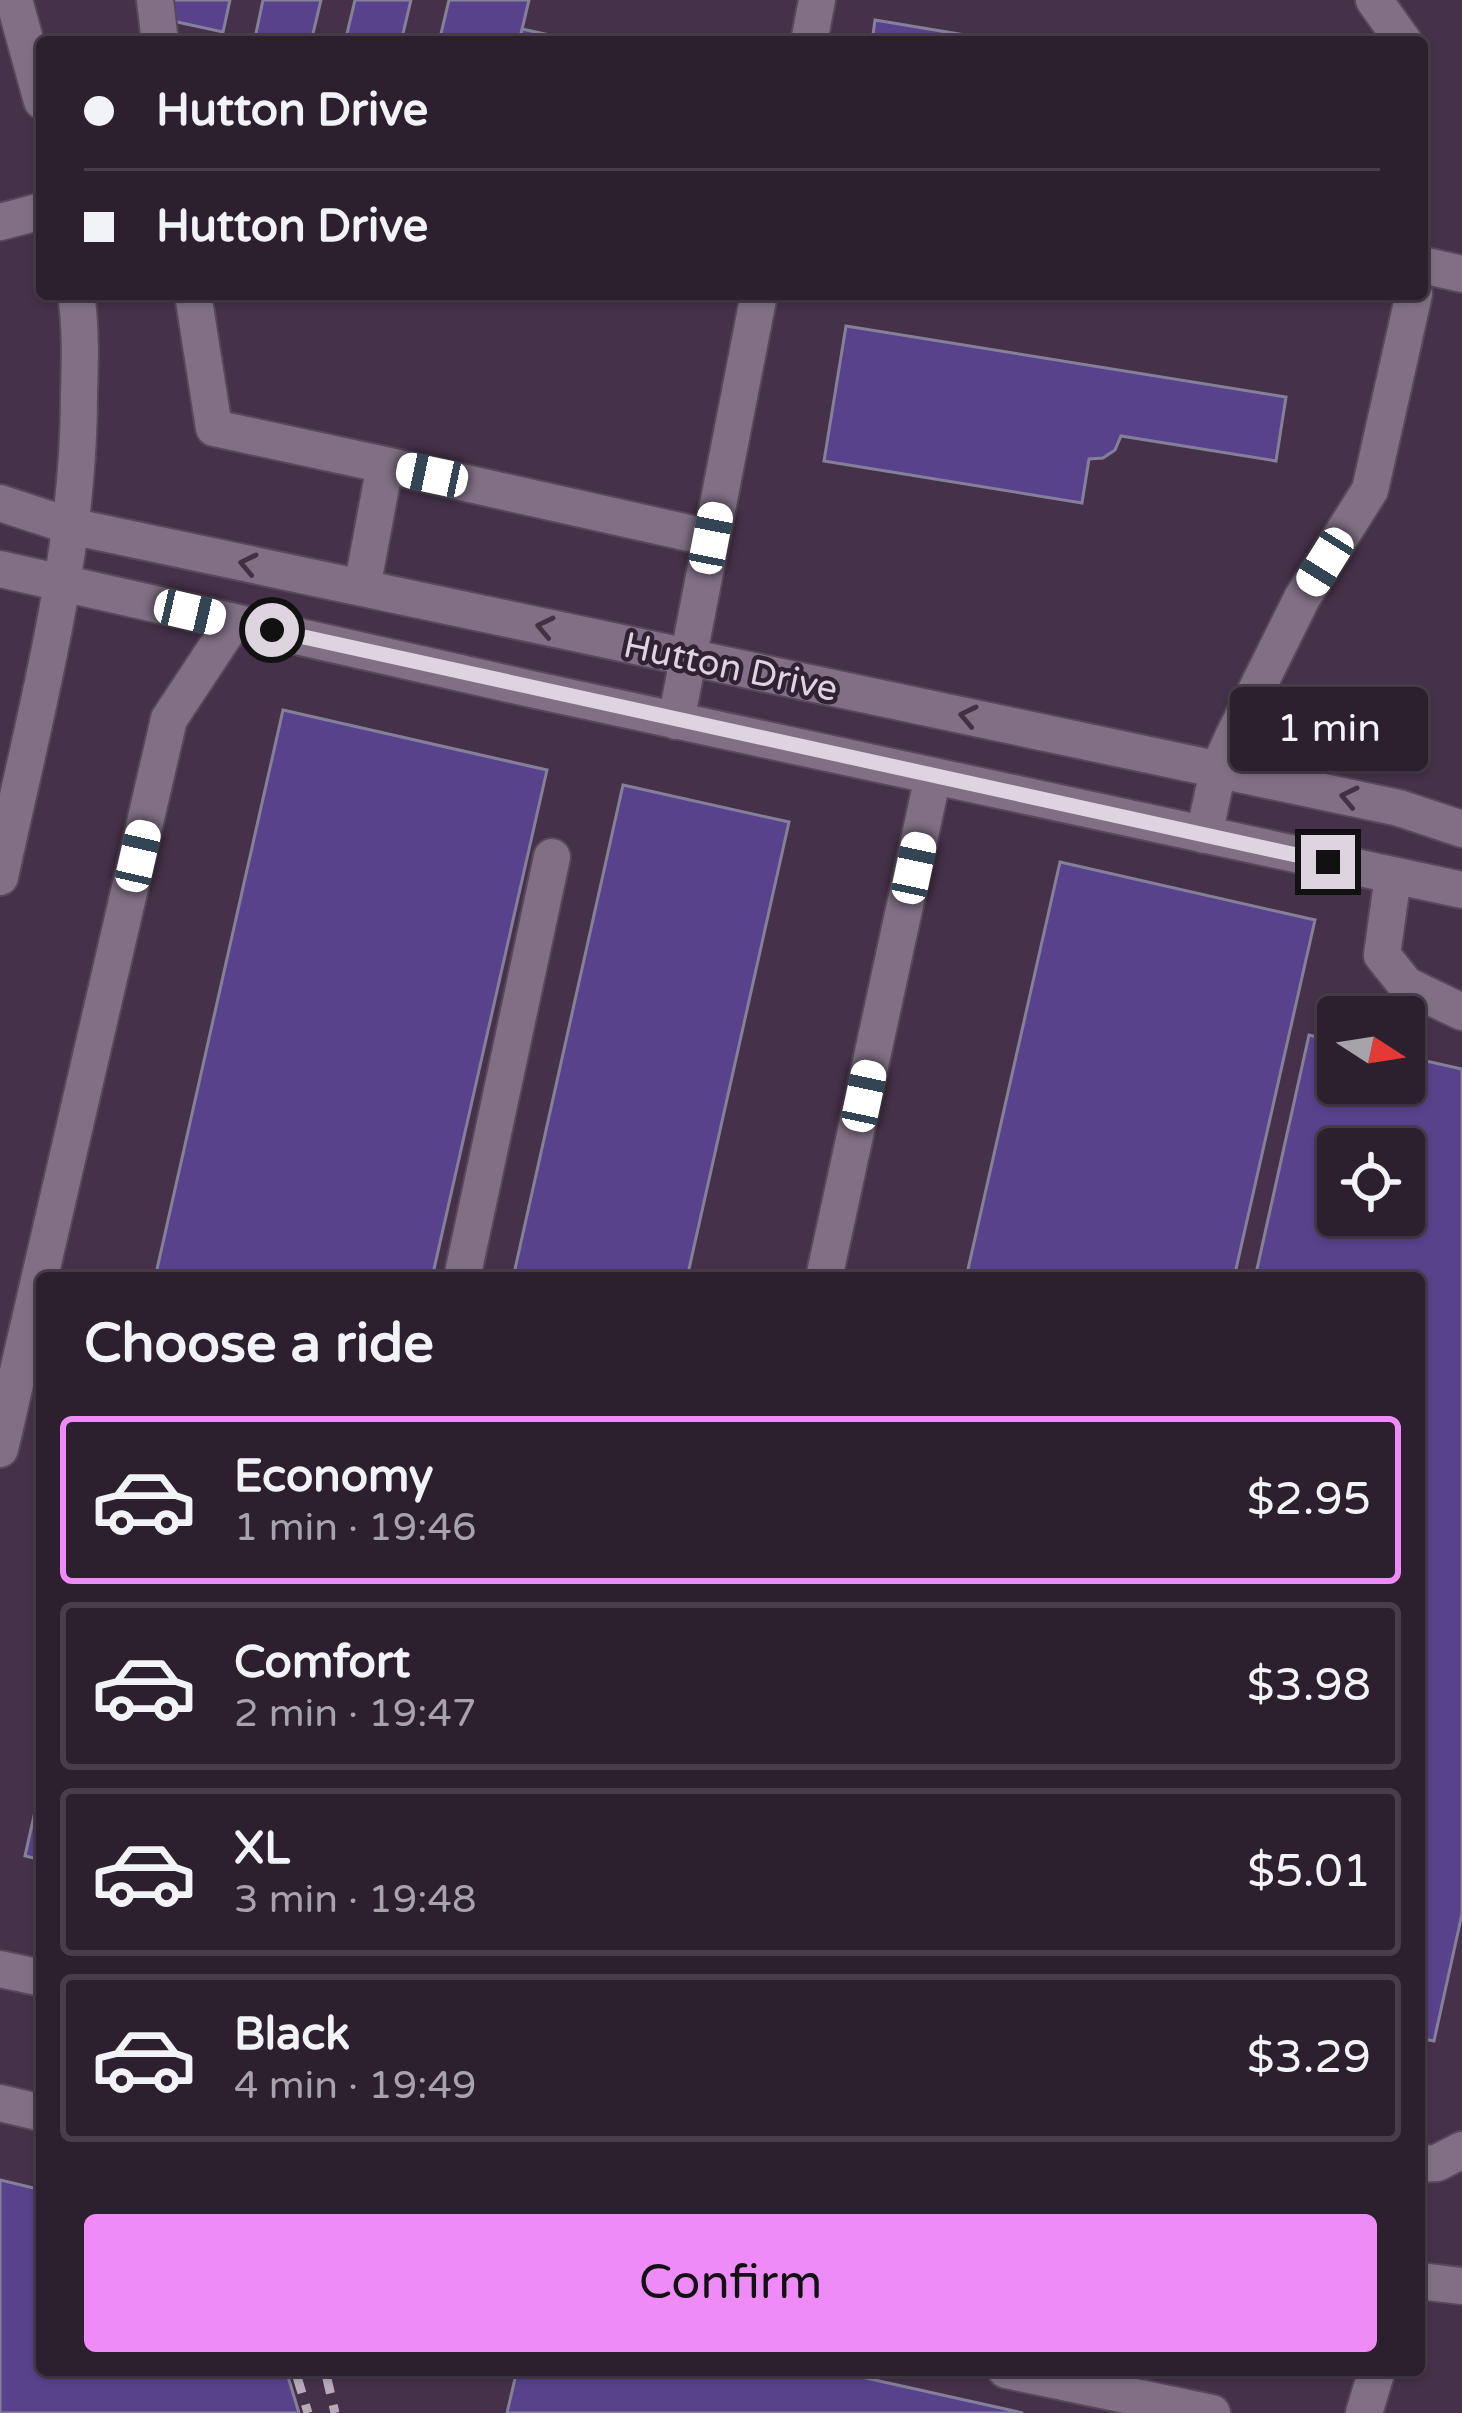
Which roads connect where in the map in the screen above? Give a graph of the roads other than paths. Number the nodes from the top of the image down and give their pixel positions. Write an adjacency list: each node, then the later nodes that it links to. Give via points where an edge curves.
1 (14, 0): 8 (street)
2 (154, 0): 5 (street)
3 (817, 0): 6 (street)
4 (1374, 0): 7 (street)
5 (159, 36)
6 (810, 36)
7 (1400, 36)
8 (36, 79)
9 (36, 213): 10 (street)
10 (0, 222)
11 (1428, 266): 12 (street)
12 (1462, 274)
13 (77, 300): 19 (street, via 79,446)
14 (194, 300): 17 (street, via 214,428)
15 (758, 300): 20 (street)
16 (1413, 300): 27 (street, via 1370,490 1302,598)
17 (385, 465): 20 (street); 23 (street)
18 (0, 503): 19 (street, Hutton Drive)
19 (70, 526): 22 (street); 23 (street, Hutton Drive, one-way to 19)
20 (711, 538): 25 (street)
21 (0, 569): 22 (street, Hutton Drive)
22 (63, 582): 24 (street, Hutton Drive); 33 (street)
23 (362, 589): 25 (street, Hutton Drive, one-way to 23)
24 (233, 622): 26 (street, Hutton Drive); 36 (street, via 170,719)
25 (688, 657): 26 (street); 27 (street, Hutton Drive, one-way to 25)
26 (676, 721): 28 (street, Hutton Drive)
27 (1218, 770): 29 (street, Hutton Drive, one-way to 27); 30 (street)
28 (933, 776): 30 (street, Hutton Drive); 38 (street)
29 (1462, 829)
30 (1204, 835): 32 (street, Hutton Drive)
31 (552, 857): 37 (street)
32 (1393, 876): 34 (street, Hutton Drive); 35 (street, via 1382,956 1406,986)
33 (0, 877)
34 (1462, 890)
35 (1462, 1012)
36 (41, 1272)
37 (463, 1272)
38 (825, 1272)
39 (36, 1294): 40 (street)
40 (0, 1449)
41 (0, 1969): 42 (street)
42 (36, 1977)
43 (0, 2103): 44 (street)
44 (36, 2112)
45 (1462, 2150): 46 (street)
46 (1425, 2164)
47 (1425, 2282): 48 (street)
48 (1462, 2286)
49 (1041, 2376): 51 (street)
50 (1375, 2376): 52 (street)
51 (1212, 2413)
52 (1364, 2413)

